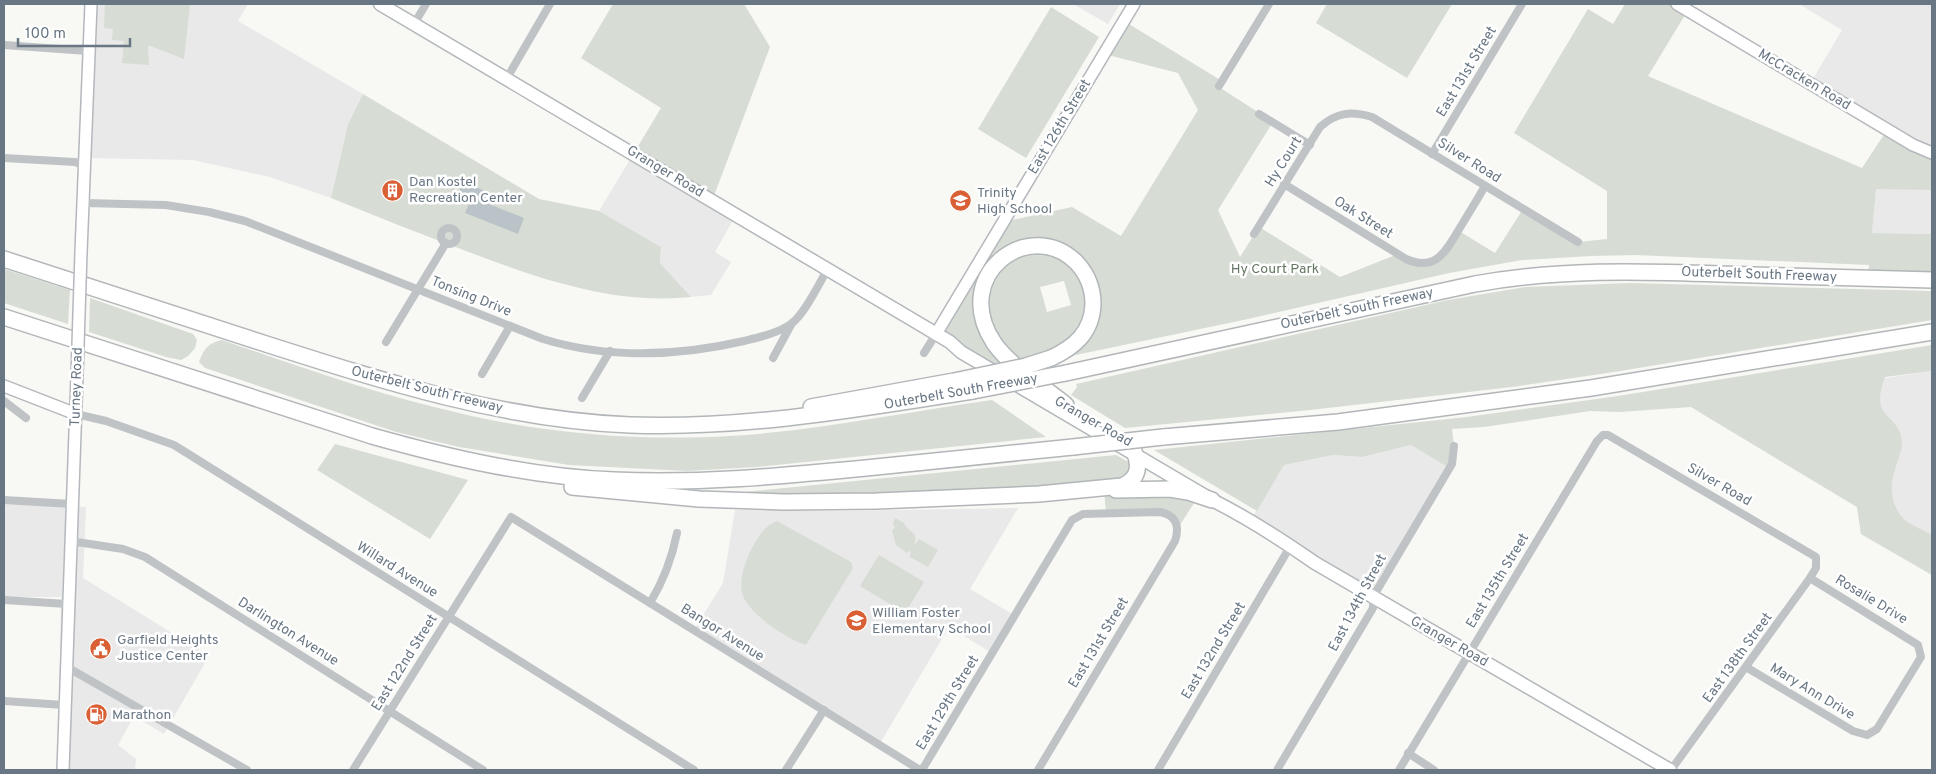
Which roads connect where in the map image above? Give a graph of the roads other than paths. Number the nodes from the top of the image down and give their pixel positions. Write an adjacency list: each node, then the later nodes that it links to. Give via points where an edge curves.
1 (91, 4): 11 (main road, Turney Road)
2 (380, 4): 9 (main road, Granger Road)
3 (426, 4): 9 (street)
4 (550, 4): 12 (street)
5 (1134, 4): 35 (main road, East 126th Street)
6 (1269, 4): 13 (street)
7 (1522, 4): 18 (street, East 131st Street)
8 (1677, 4): 17 (main road, McCracken Road, via 1914,146)
9 (414, 24): 12 (main road, Granger Road)
10 (4, 45): 11 (street)
11 (88, 51): 20 (main road, Turney Road)
12 (507, 78): 28 (main road, Granger Road)
13 (1219, 86)
14 (1259, 114): 16 (street)
15 (1343, 114): 16 (street, Hy Court, via 1331,117 1320,127); 18 (street, Silver Road, via 1358,113 1372,117)
16 (1310, 144): 21 (street, Hy Court)
17 (1932, 152)
18 (1432, 154): 22 (street, Silver Road)
19 (4, 158): 20 (street, via 75,162)
20 (86, 166): 23 (main road, Turney Road)
21 (1284, 184): 22 (street, Oak Street, via 1418,265 1445,254); 24 (street, Hy Court)
22 (1485, 186): 25 (street, Silver Road)
23 (84, 203): 30 (street, Tonsing Drive, via 166,205 245,221); 46 (main road, Turney Road, bridge)
24 (1254, 234)
25 (1578, 242)
26 (446, 243): 30 (street)
27 (4, 259): 48 (highway, Outerbelt South Freeway, via 351,372 457,401 585,422 673,426)
28 (827, 270): 32 (street, Tonsing Drive); 35 (main road, Granger Road)
29 (1932, 280): 48 (highway, Outerbelt South Freeway, bridge, via 1653,272 1537,274 1475,284 973,391)
30 (419, 290): 33 (street, Tonsing Drive); 36 (street)
31 (4, 317): 52 (highway, via 372,436 417,449)
32 (792, 324): 38 (street, Tonsing Drive, via 763,337 691,351 650,354); 40 (street)
33 (510, 326): 38 (street, Tonsing Drive, via 552,342); 41 (street)
34 (1932, 332): 52 (highway, bridge, via 1581,389 1338,422 771,478 689,482 576,478)
35 (936, 334): 37 (main road, Granger Road); 39 (street, East 126th Street)
36 (386, 342)
37 (950, 342): 45 (main road, Granger Road); 51 (main road, Granger Road, via 961,352)
38 (610, 351): 43 (street)
39 (924, 353)
40 (773, 358)
41 (482, 374)
42 (4, 386): 46 (main road)
43 (582, 398)
44 (4, 401): 47 (street)
45 (1066, 405): 48 (highway, bridge, via 1001,352 982,316 982,287 991,269 1007,255 1026,247 1066,254 1090,283 1092,313 1086,331 1073,346 1052,358 1026,366 954,381 826,404); 51 (main road, Granger Road)
46 (76, 414): 56 (main road, Turney Road); 69 (street, Willard Avenue, via 174,445)
47 (26, 418)
48 (737, 424)
49 (1608, 435): 63 (street, Silver Road); 70 (street, East 135th Street, via 1597,441)
50 (1454, 446): 65 (street, East 134th Street, via 1452,464)
51 (1134, 450): 53 (highway, via 1137,471 1127,484); 55 (main road, Granger Road); 57 (main road, Granger Road, via 1218,496)
52 (516, 469): 53 (highway, via 557,486 708,500 827,502)
53 (1075, 491): 55 (highway, via 1159,488)
54 (4, 500): 56 (street)
55 (1212, 500): 57 (main road, Granger Road)
56 (72, 504): 61 (main road, Turney Road)
57 (1231, 509): 62 (main road, Granger Road)
58 (511, 518): 67 (street, Bangor Avenue); 69 (street, East 122nd Street)
59 (1178, 528): 85 (street, East 129th Street, via 1173,518 1160,512 1083,514 1072,520); 86 (street, East 131st Street, via 1174,541)
60 (677, 533): 67 (street, via 668,567)
61 (70, 541): 68 (main road, Turney Road); 76 (street, Darlington Avenue, via 123,549 145,558)
62 (1291, 545): 65 (main road, Granger Road); 87 (street, East 132nd Street)
63 (1816, 557): 64 (street, East 138th Street, via 1816,568)
64 (1810, 578): 72 (street, East 138th Street); 77 (street, Rosalie Drive, via 1918,645 1921,656 1878,729)
65 (1373, 597): 70 (main road, Granger Road); 88 (street, East 134th Street, via 1373,608)
66 (4, 600): 68 (street)
67 (650, 603): 75 (street, Bangor Avenue)
68 (68, 604): 71 (main road, Turney Road)
69 (449, 618): 76 (street, East 122nd Street); 83 (street, Willard Avenue)
70 (1469, 653): 78 (street, East 135th Street); 91 (main road, Granger Road)
71 (65, 666): 74 (main road, Turney Road); 80 (street)
72 (1746, 667): 77 (street, Mary Ann Drive, via 1853,731); 91 (street, East 138th Street)
73 (4, 701): 74 (street)
74 (64, 704): 79 (main road, Turney Road)
75 (824, 710): 84 (street); 85 (street, Bangor Avenue)
76 (390, 711): 81 (street, East 122nd Street); 82 (street, Darlington Avenue)
77 (1867, 735)
78 (1408, 754): 89 (street, East 135th Street); 90 (street)
79 (62, 770)
80 (247, 770)
81 (353, 770)
82 (483, 770)
83 (694, 770)
84 (786, 770)
85 (921, 770)
86 (1038, 770)
87 (1158, 770)
88 (1277, 770)
89 (1399, 770)
90 (1434, 770)
91 (1671, 770)

